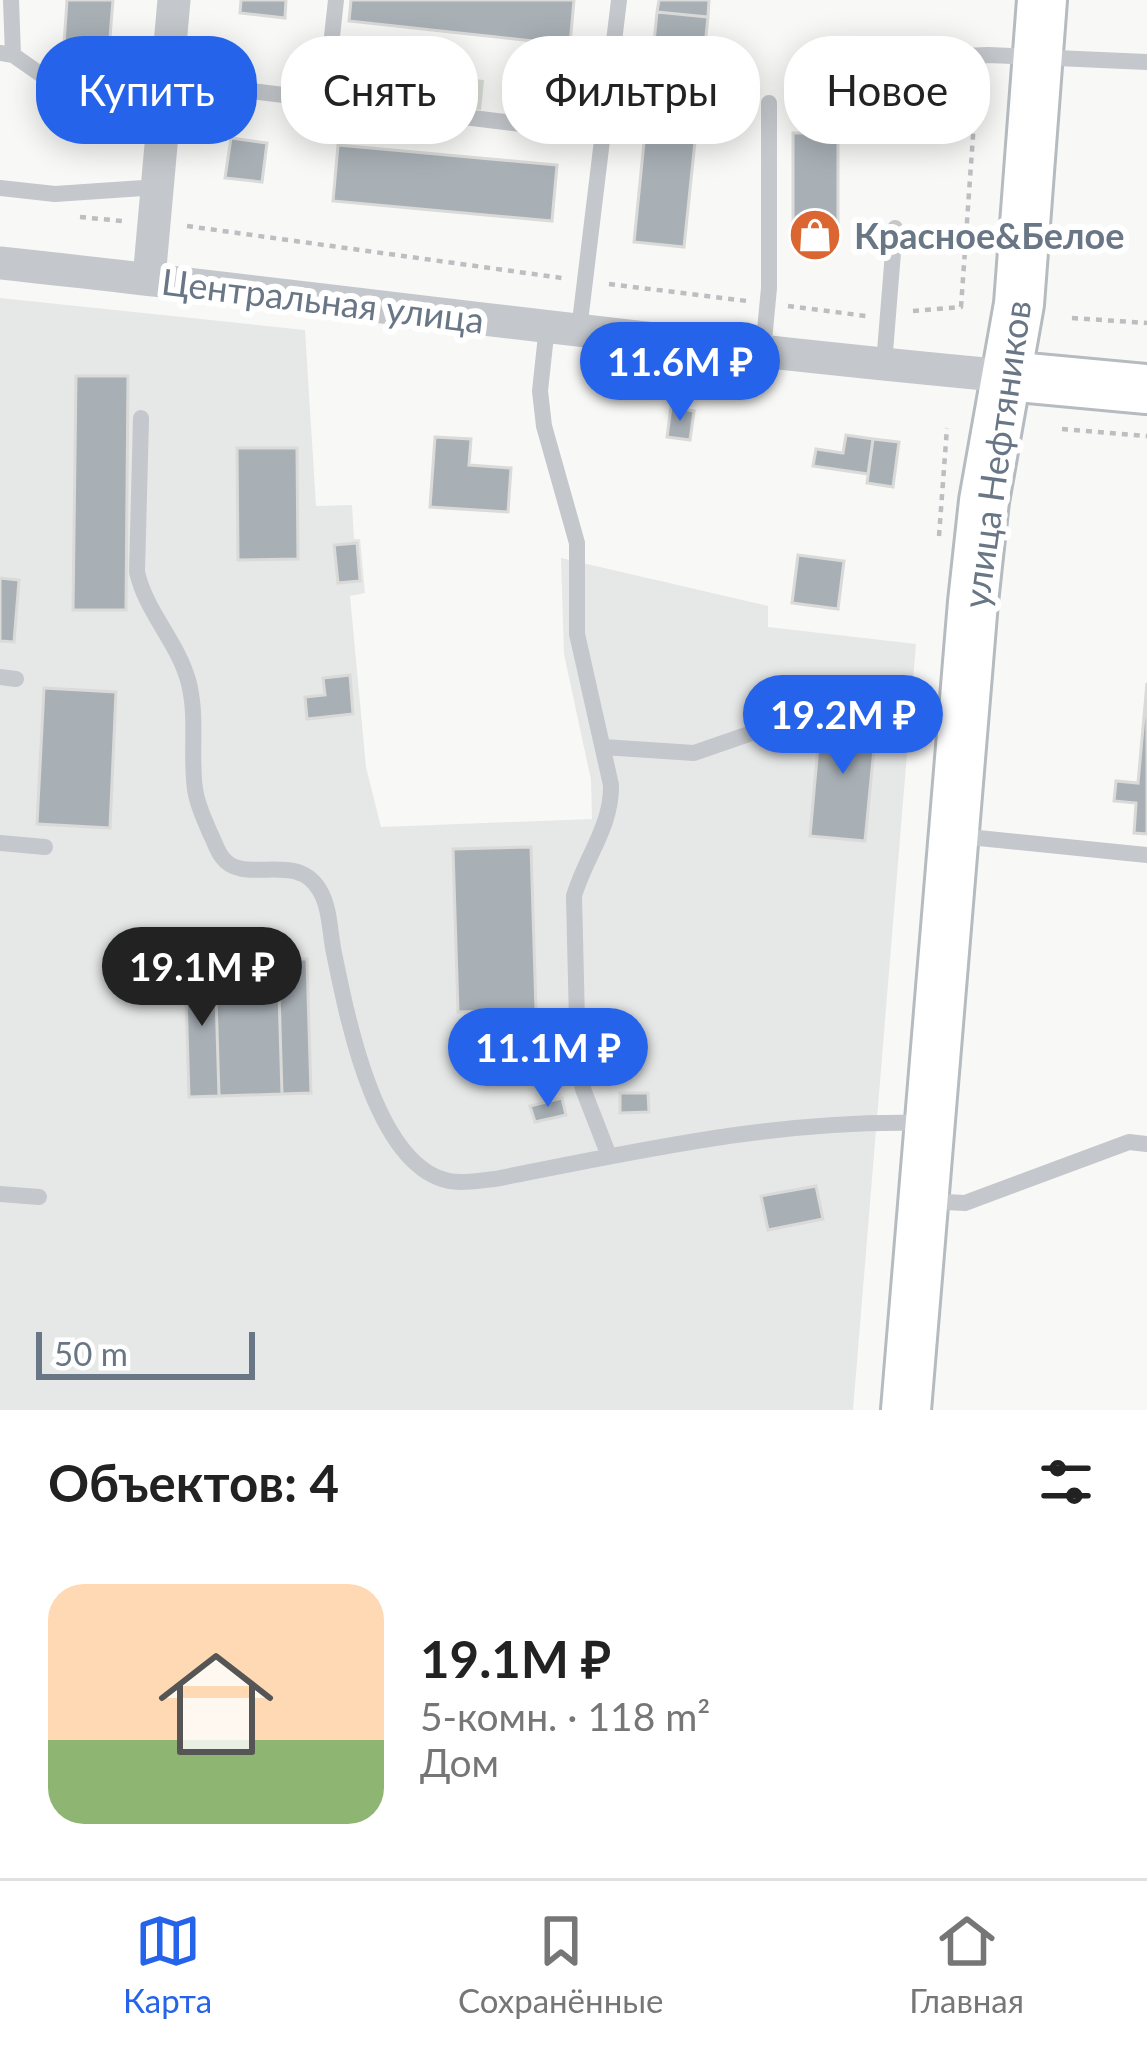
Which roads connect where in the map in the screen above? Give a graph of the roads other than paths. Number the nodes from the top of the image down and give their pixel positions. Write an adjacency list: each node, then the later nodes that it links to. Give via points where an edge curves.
1 (11, 0): 9 (lane)
2 (174, 0): 6 (street)
3 (336, 0): 7 (lane)
4 (620, 0): 8 (lane)
5 (1042, 0): 11 (street, улица Нефтяников)
6 (172, 36)
7 (332, 36)
8 (615, 36)
9 (6, 54): 13 (lane)
10 (990, 55): 11 (lane)
11 (1038, 56): 12 (lane); 25 (street, улица Нефтяников)
12 (1147, 62)
13 (36, 72)
14 (770, 103): 23 (lane)
15 (162, 144): 17 (street)
16 (602, 144): 22 (lane, via 585,281)
17 (158, 187): 18 (lane, via 55,194); 21 (street)
18 (0, 188)
19 (895, 228): 24 (lane)
20 (0, 263): 21 (street, Центральная улица)
21 (149, 279): 22 (street, Центральная улица)
22 (563, 328): 23 (street, Центральная улица); 29 (lane, via 540,391 577,543 577,634)
23 (763, 351): 24 (street, Центральная улица)
24 (884, 364): 25 (street, Центральная улица)
25 (1007, 376): 26 (street, Центральная улица); 30 (street, улица Нефтяников, via 984,501)
26 (1147, 389)
27 (141, 418): 36 (lane, via 137,572 189,682 199,808 229,865 291,869 322,892 346,1008 388,1132 449,1181)
28 (766, 728): 29 (lane, via 694,754)
29 (603, 747): 36 (lane, via 612,802 574,896 575,1030 583,1089)
30 (952, 836): 33 (lane); 34 (street, улица Нефтяников)
31 (0, 843): 32 (lane)
32 (46, 847)
33 (1147, 855)
34 (928, 1124): 36 (lane, via 792,1127); 39 (street, улица Нефтяников)
35 (1147, 1144): 39 (lane, via 1129,1142 965,1203)
36 (609, 1156)
37 (0, 1194): 38 (lane)
38 (40, 1197)
39 (922, 1201): 40 (street, улица Нефтяников)
40 (906, 1410)

